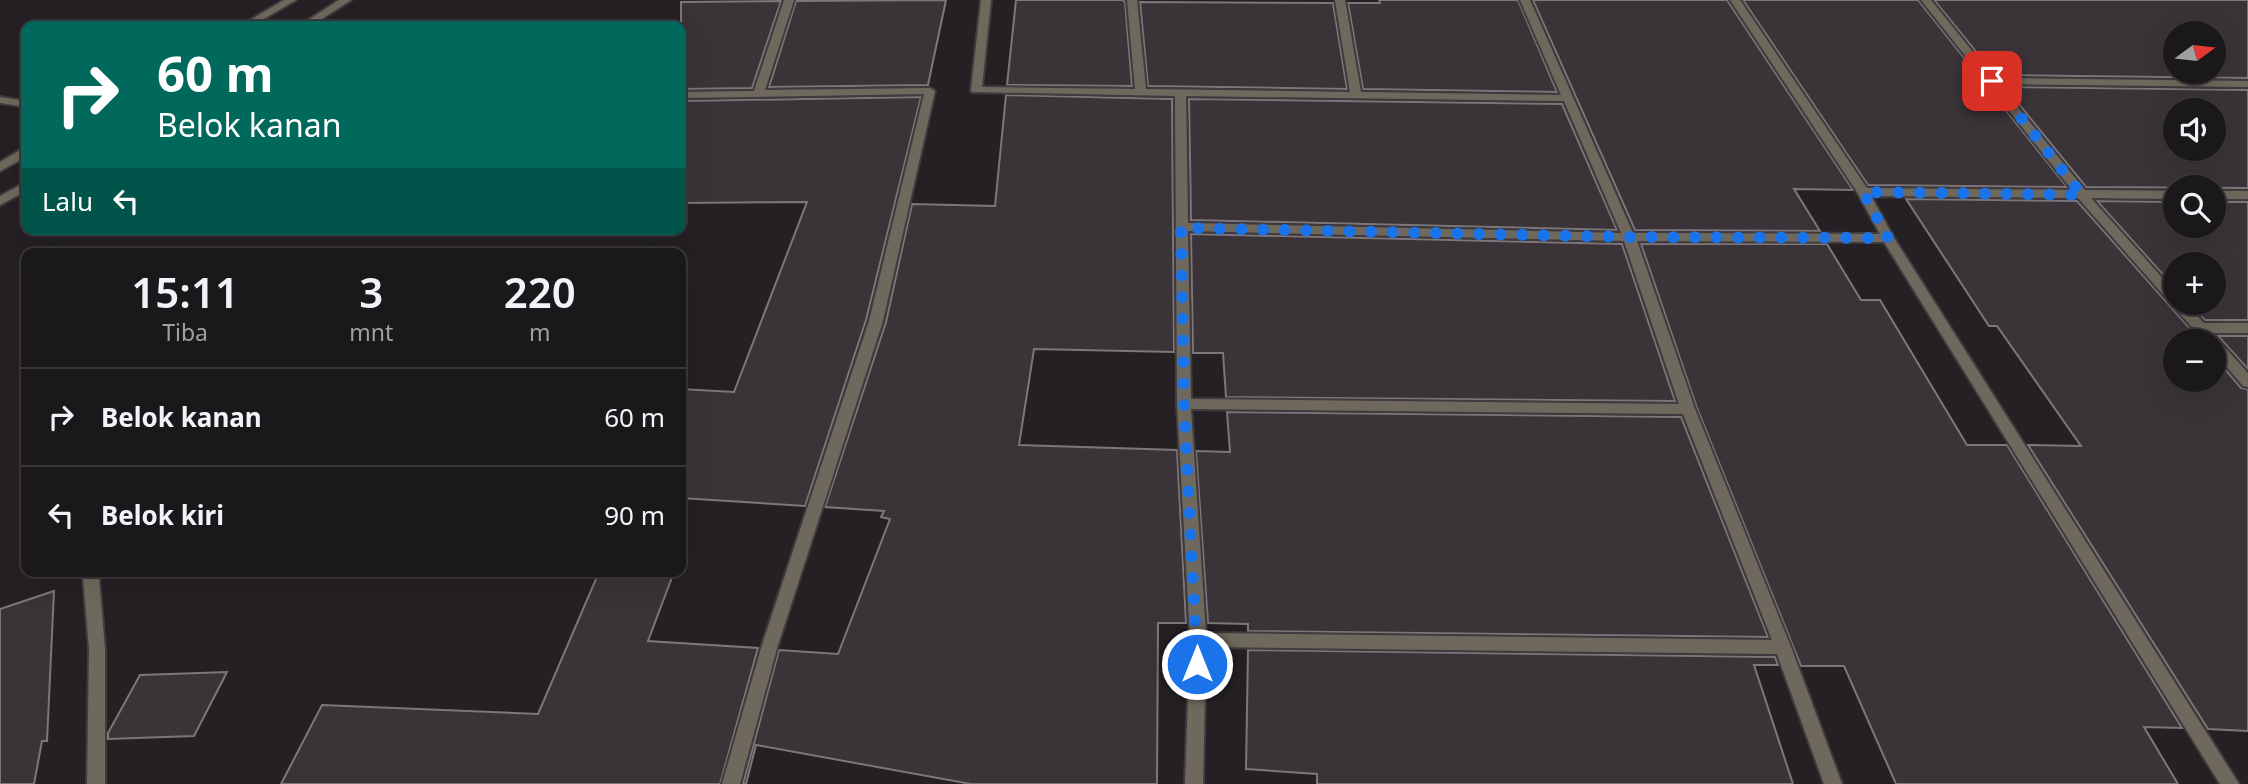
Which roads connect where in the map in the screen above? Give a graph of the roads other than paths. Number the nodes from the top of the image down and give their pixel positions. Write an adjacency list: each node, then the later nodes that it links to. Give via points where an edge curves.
1 (291, 0): 10 (street)
2 (346, 0): 11 (street)
3 (789, 0): 17 (street)
4 (986, 0): 14 (street, via 976,90)
5 (1132, 0): 14 (street)
6 (1340, 0): 18 (street)
7 (1525, 0): 19 (street)
8 (1735, 0): 25 (street)
9 (1926, 0): 12 (street)
10 (254, 21)
11 (312, 21)
12 (1992, 81): 13 (street); 26 (street)
13 (2248, 84)
14 (1141, 92): 15 (street)
15 (1180, 93): 18 (street); 31 (street)
16 (686, 94): 17 (street)
17 (758, 94): 46 (street, via 930,90 876,321 770,645)
18 (1356, 95): 19 (street)
19 (1569, 98): 32 (street)
20 (0, 100): 21 (street)
21 (21, 103)
22 (21, 155): 23 (street)
23 (0, 167)
24 (21, 189): 30 (street)
25 (1863, 192): 26 (street); 33 (street)
26 (2082, 195): 27 (street); 34 (street)
27 (2163, 195)
28 (2226, 195): 29 (street)
29 (2248, 195)
30 (0, 201)
31 (1181, 228): 32 (street); 40 (street)
32 (1629, 237): 33 (street); 41 (street)
33 (1888, 238): 49 (street)
34 (2163, 285)
35 (2189, 315): 36 (street)
36 (2200, 328): 37 (street)
37 (2248, 328)
38 (2226, 357): 39 (street)
39 (2248, 382)
40 (1184, 404): 41 (street); 43 (street)
41 (1688, 409): 44 (street)
42 (91, 577): 45 (street, via 97,649)
43 (1198, 640): 44 (street); 47 (street)
44 (1783, 647): 48 (street)
45 (96, 784)
46 (731, 784)
47 (1194, 784)
48 (1833, 784)
49 (2230, 784)

